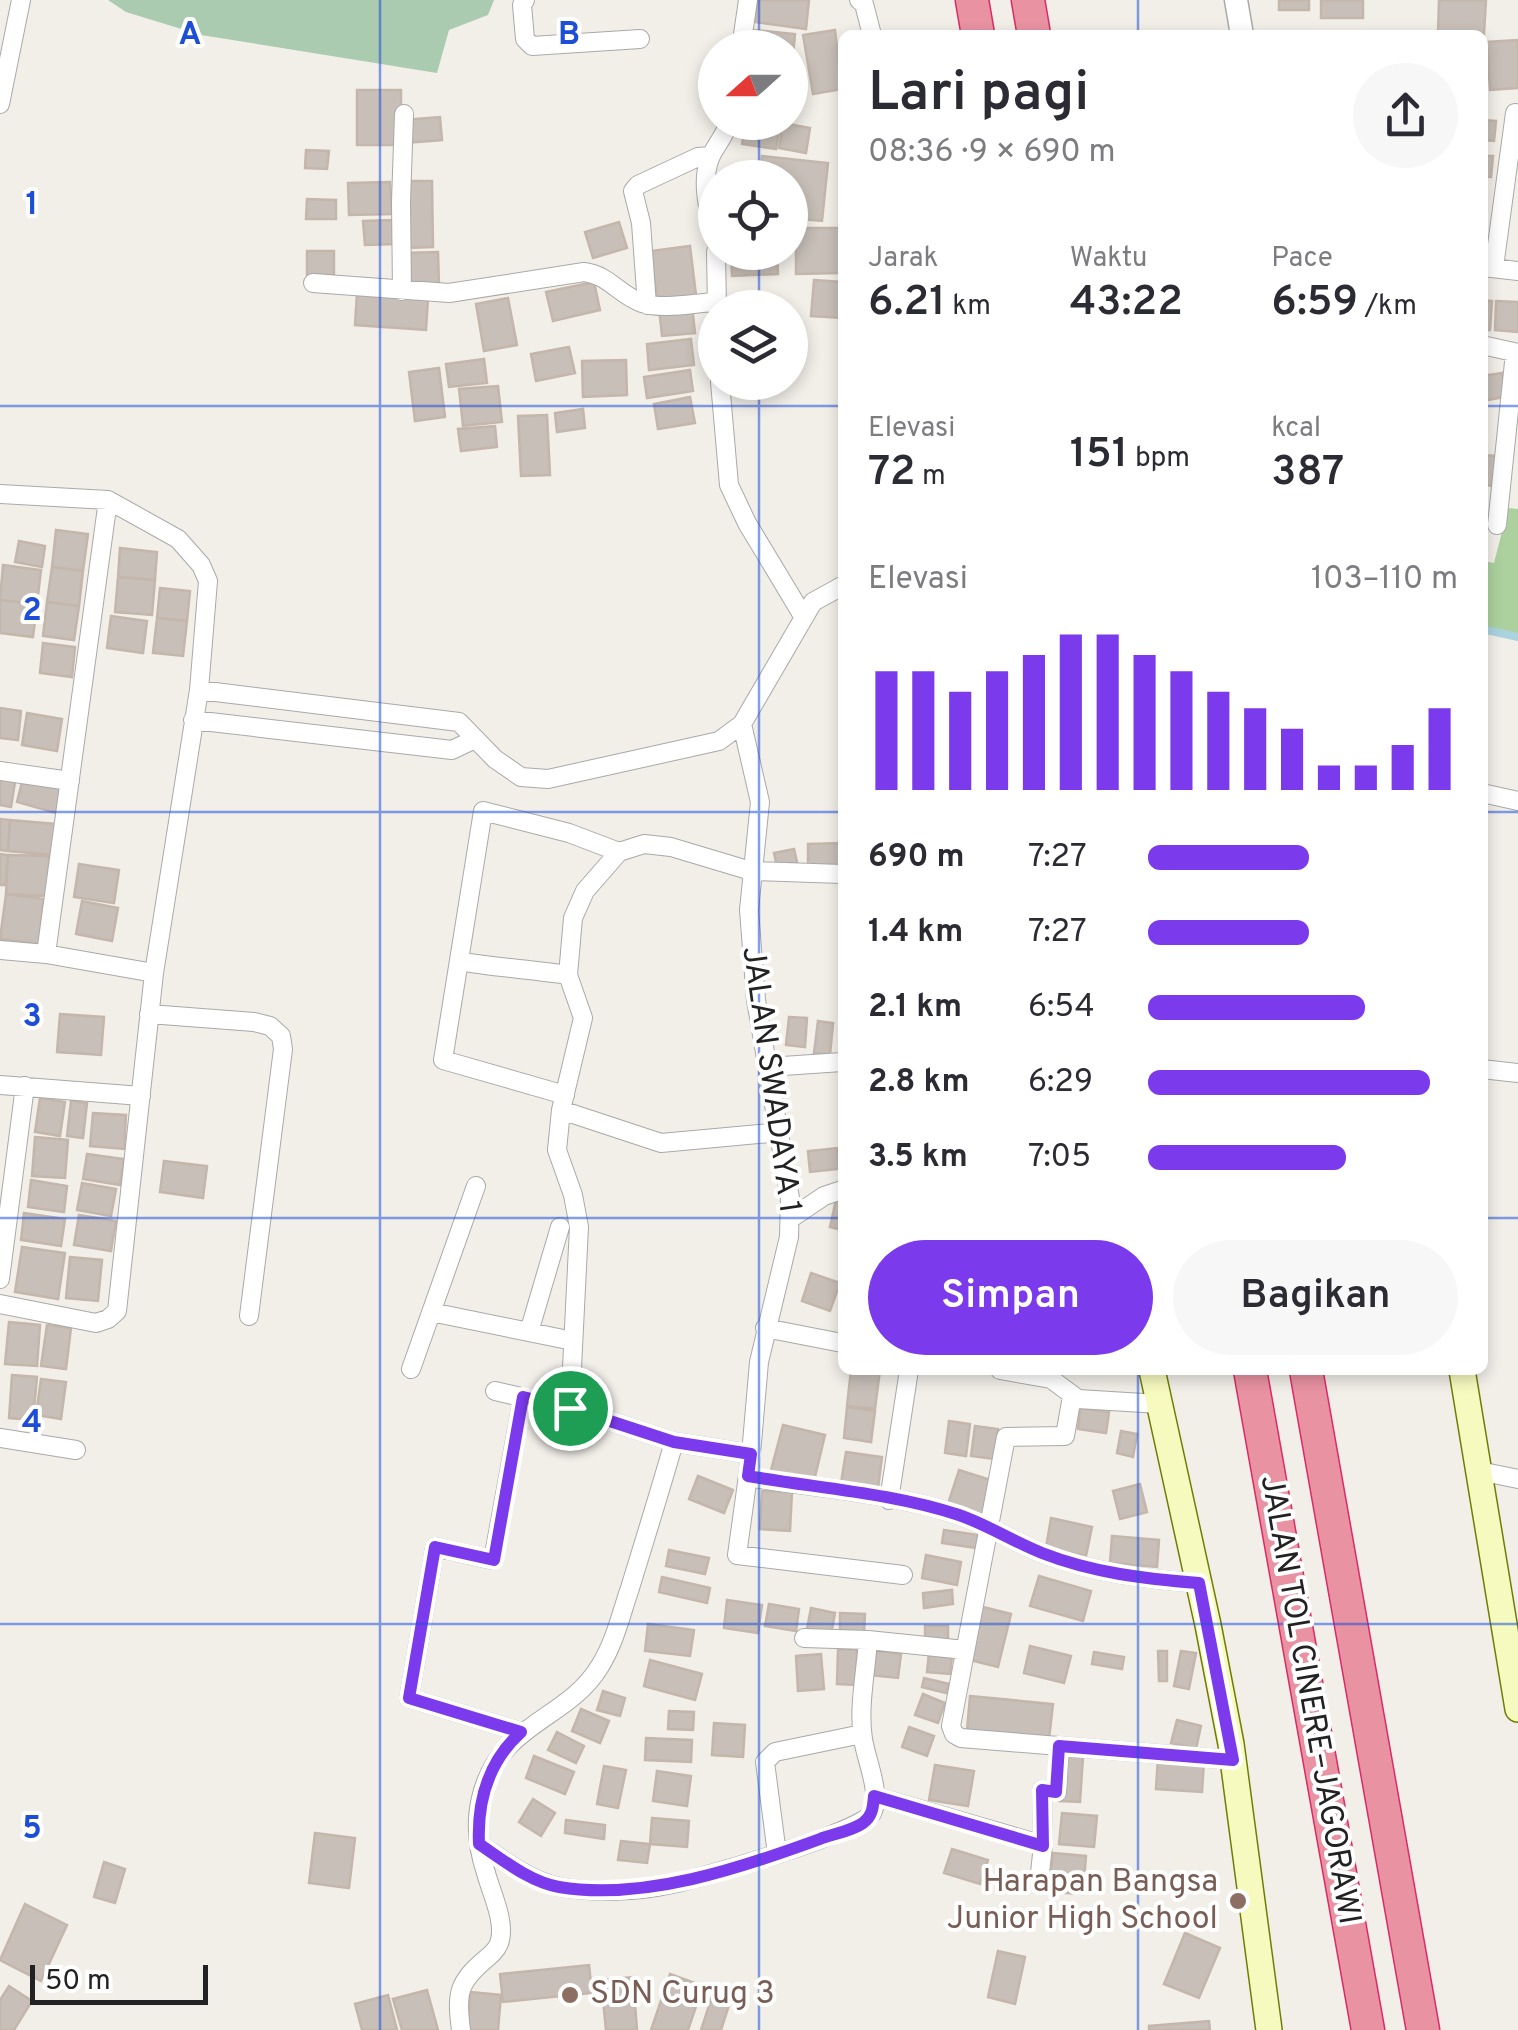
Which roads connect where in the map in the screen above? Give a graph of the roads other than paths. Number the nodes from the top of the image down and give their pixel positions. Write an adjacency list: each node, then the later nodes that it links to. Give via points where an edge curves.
1 (21, 0): 14 (street)
2 (525, 0): 13 (street, via 524,39 532,46)
3 (748, 0): 8 (street)
4 (859, 0): 9 (street)
5 (972, 0): 10 (highway)
6 (1028, 0): 11 (highway)
7 (1236, 0): 12 (street)
8 (744, 30)
9 (871, 30)
10 (977, 30)
11 (1033, 30)
12 (1241, 30)
13 (640, 39)
14 (0, 104)
15 (1515, 113): 20 (street)
16 (404, 114): 23 (street)
17 (720, 140): 18 (street)
18 (711, 156): 19 (street); 24 (street, via 633,191)
19 (710, 160)
20 (1488, 267): 21 (street)
21 (1518, 271)
22 (312, 283): 23 (street)
23 (402, 291): 24 (street, via 449,293 584,272 604,276)
24 (647, 305): 25 (street)
25 (698, 305)
26 (1488, 346): 27 (street)
27 (1516, 353): 31 (street)
28 (722, 400): 33 (street, via 729,485)
29 (0, 494): 30 (street)
30 (108, 500): 34 (street, via 178,539 201,565 208,581); 39 (street)
31 (1497, 525)
32 (838, 588): 33 (street, via 813,602)
33 (804, 616): 36 (street)
34 (199, 690): 35 (street); 37 (street, via 459,722)
35 (192, 720): 37 (street, via 452,750); 48 (street)
36 (742, 724): 37 (street, via 719,741 548,780 521,777); 43 (street, JALAN SWADAYA 1, via 760,802)
37 (475, 738)
38 (0, 770): 39 (street)
39 (70, 782): 46 (street)
40 (1488, 794): 41 (street)
41 (1518, 802)
42 (618, 852): 43 (street, via 644,844); 47 (street, via 483,812); 49 (street, via 585,891 573,918)
43 (751, 870): 44 (street); 52 (street, JALAN SWADAYA 1, via 752,960)
44 (838, 874)
45 (0, 950): 46 (street)
46 (46, 954): 48 (street)
47 (458, 961): 49 (street); 58 (street, via 443,1060)
48 (154, 973): 50 (street)
49 (568, 976): 58 (street, via 583,1018)
50 (150, 1014): 57 (street); 67 (street, via 254,1022 281,1036)
51 (838, 1062): 52 (street)
52 (768, 1068): 59 (street, JALAN SWADAYA 1)
53 (1488, 1070): 54 (street)
54 (1518, 1074)
55 (0, 1085): 56 (street)
56 (26, 1086): 57 (street); 64 (street)
57 (141, 1096): 65 (street, via 117,1312 96,1323)
58 (563, 1102): 59 (street, via 662,1143); 70 (street, via 558,1150 579,1227)
59 (781, 1132): 62 (street, JALAN SWADAYA 1)
60 (476, 1186): 66 (street)
61 (838, 1191): 62 (street)
62 (790, 1218): 68 (street, JALAN SWADAYA 1)
63 (560, 1227): 69 (street)
64 (0, 1279)
65 (0, 1304)
66 (430, 1312): 69 (street); 72 (street)
67 (249, 1316)
68 (765, 1328): 71 (street); 87 (street, JALAN SWADAYA 1)
69 (528, 1332): 70 (street)
70 (574, 1341): 83 (street)
71 (838, 1342)
72 (412, 1370)
73 (908, 1375): 91 (street)
74 (1028, 1375): 80 (street, via 1051,1379)
75 (1153, 1375): 82 (main road)
76 (1251, 1375): 110 (highway, JALAN TOL CINERE–JAGORAWI)
77 (1307, 1375): 111 (highway, JALAN TOL CINERE–JAGORAWI)
78 (1463, 1375): 88 (main road)
79 (495, 1391): 81 (street)
80 (1072, 1396): 82 (street); 92 (street, via 1065,1436 1006,1437)
81 (523, 1397): 83 (street); 99 (street, via 494,1560 435,1547 409,1698)
82 (1160, 1404): 94 (main road)
83 (570, 1408): 85 (street)
84 (0, 1438): 86 (street)
85 (674, 1442): 87 (street); 99 (street, via 601,1665 565,1702)
86 (76, 1450)
87 (751, 1454): 89 (street, JALAN SWADAYA 1)
88 (1479, 1471): 90 (street); 98 (main road)
89 (748, 1476): 91 (street); 93 (street, JALAN SWADAYA 1, via 737,1555)
90 (1518, 1479)
91 (889, 1500): 92 (street)
92 (987, 1526): 94 (street, via 1075,1564); 97 (street)
93 (904, 1575)
94 (1199, 1583): 102 (main road)
95 (804, 1638): 96 (street)
96 (868, 1640): 97 (street); 100 (street)
97 (965, 1650): 101 (street, via 954,1734)
98 (1518, 1710)
99 (521, 1732): 104 (street, via 500,1756 481,1797)
100 (862, 1734): 103 (street); 106 (street, via 775,1752 765,1762)
101 (1059, 1746): 102 (street); 105 (street, via 1056,1792 1042,1790)
102 (1233, 1760): 109 (main road)
103 (874, 1796): 105 (street); 106 (street, via 872,1813 862,1823)
104 (479, 1844): 106 (street, via 556,1886 606,1891 671,1884); 108 (street, via 500,1940 461,1984)
105 (1043, 1846): 107 (street)
106 (777, 1854)
107 (1039, 1882)
108 (461, 2030)
109 (1269, 2030)
110 (1368, 2030)
111 (1423, 2030)

